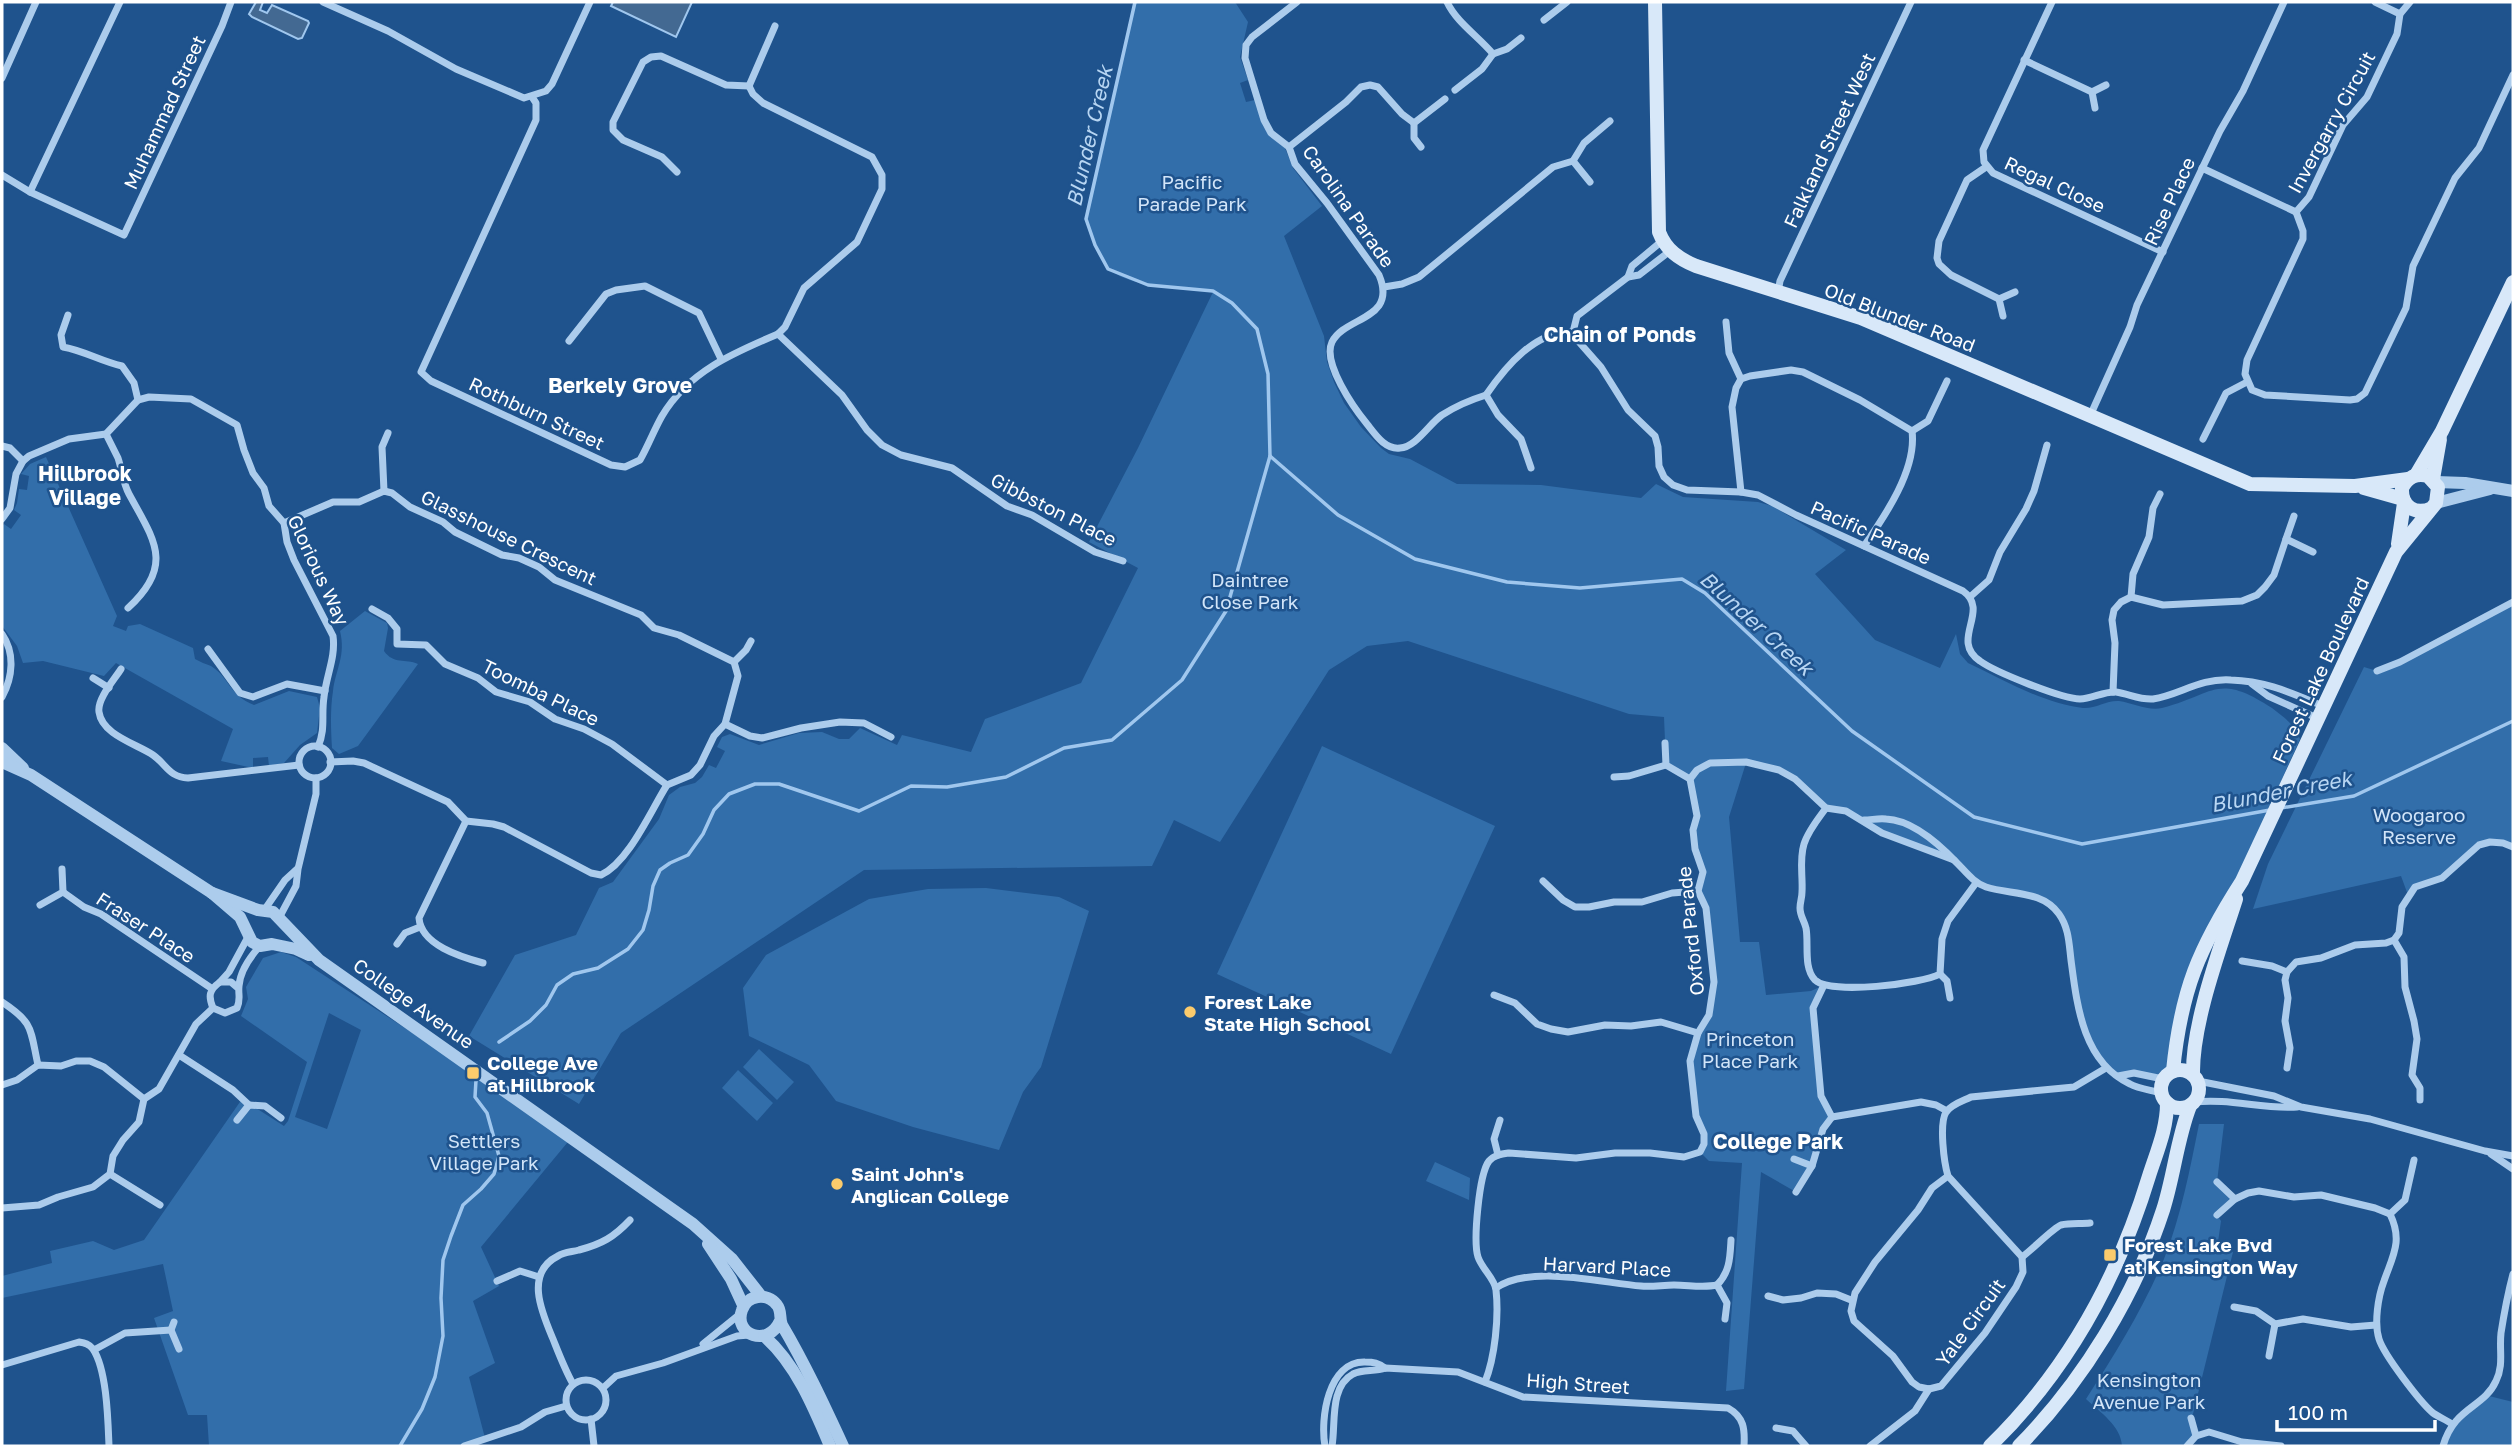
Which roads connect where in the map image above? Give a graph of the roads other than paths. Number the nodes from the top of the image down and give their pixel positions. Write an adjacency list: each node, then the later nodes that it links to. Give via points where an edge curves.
1 (36, 2): 22 (street)
2 (120, 2): 40 (street)
3 (231, 2): 40 (street, Muhammad Street, via 124,235)
4 (323, 2): 27 (street, via 517,97)
5 (590, 2): 27 (street, via 552,84)
6 (1297, 2): 32 (street, Carolina Parade, via 1252,37 1245,58 1264,121)
7 (1447, 2): 19 (street)
8 (1567, 2): 16 (street)
9 (1655, 2): 42 (main road, via 1658,221)
10 (1910, 2): 47 (street, Falkland Street West)
11 (2052, 2): 20 (street, Regal Close)
12 (2284, 2): 36 (street, Rise Place)
13 (2375, 2): 15 (street)
14 (2410, 2): 15 (street, Invergarry Circuit)
15 (2400, 14): 41 (street, Invergarry Circuit, via 2397,34 2367,97 2343,125 2309,197)
16 (1544, 20)
17 (775, 26): 24 (street)
18 (1521, 38): 19 (street)
19 (1493, 54): 25 (street)
20 (2024, 60): 26 (street); 35 (street, Regal Close, via 1983,150)
21 (2513, 75): 59 (street, via 2479,148 2455,178 2418,255 2406,308 2365,393 2350,400 2265,395 2252,390)
22 (2, 76)
23 (2106, 85): 26 (street)
24 (749, 86): 37 (street, via 726,85 661,56 643,62 613,130 623,140 662,157); 54 (street, via 763,103 865,153 877,162 882,175 882,189 857,242 804,288)
25 (1455, 90)
26 (2092, 92): 29 (street)
27 (532, 97): 56 (street, Rothburn Street, via 536,120 421,372 431,381 611,465 625,467 640,460 662,416 680,393)
28 (1445, 99): 31 (street)
29 (2095, 108)
30 (1610, 121): 34 (street, via 1584,143)
31 (1414, 123): 32 (street, via 1378,87 1361,86); 33 (street, via 1414,138)
32 (1289, 147): 46 (street, Carolina Parade, via 1295,164)
33 (1421, 148)
34 (1573, 161): 39 (street); 46 (street, via 1553,167 1419,277)
35 (1986, 167): 43 (street, Regal Close); 49 (street, via 1968,180 1939,241 1937,258 1951,275)
36 (2202, 168): 41 (street); 43 (street, Rise Place)
37 (677, 172)
38 (2, 176): 40 (street)
39 (1590, 182)
40 (30, 192)
41 (2296, 212): 59 (street, Invergarry Circuit, via 2303,239 2247,360)
42 (1666, 246): 44 (street, via 1632,266); 44 (street, via 1639,275); 47 (main road, Old Blunder Road, via 1696,266)
43 (2162, 252): 62 (street, Rise Place)
44 (1628, 276): 53 (street, via 1577,316)
45 (2513, 282): 64 (main road)
46 (1384, 287): 60 (street, Carolina Parade, via 1378,307 1338,335 1330,354 1349,400 1383,442 1402,449 1442,416)
47 (1778, 292): 62 (main road, Old Blunder Road, via 1861,318)
48 (2015, 292): 49 (street)
49 (1999, 299): 51 (street)
50 (68, 314): 61 (street, via 61,335 63,347 122,366 134,383)
51 (2003, 316)
52 (1726, 322): 57 (street, via 1729,353)
53 (1573, 332): 60 (street, Carolina Parade, via 1547,335 1500,374); 78 (street, Pacific Parade, via 1628,410 1655,436 1664,477 1687,491)
54 (778, 334): 56 (street, Rothburn Street); 89 (street, Gibbston Place, via 842,395 882,445 901,455 952,468 1006,506)
55 (569, 341): 56 (street, via 606,294 645,286 699,313)
56 (721, 359)
57 (1741, 379): 63 (street, via 1803,372); 78 (street, via 1732,407)
58 (1947, 381): 63 (street, via 1928,421)
59 (2247, 382): 67 (street, via 2226,393)
60 (1486, 395): 71 (street, via 1521,439)
61 (138, 400): 66 (street); 84 (street, Glorious Way, via 191,399 237,425 253,473 269,506)
62 (2090, 417): 74 (main road, Old Blunder Road, via 2249,484)
63 (1912, 431): 86 (street, via 1911,456 1889,510)
64 (2442, 431): 72 (main road); 73 (main road)
65 (388, 433): 76 (street, via 382,447)
66 (106, 434): 70 (street, via 69,439); 93 (street, via 128,493 157,549 145,593)
67 (2203, 439)
68 (2047, 445): 90 (street, via 2026,509 1989,580)
69 (2, 446): 70 (street)
70 (23, 461): 83 (street, via 10,508)
71 (1531, 468)
72 (2412, 477): 73 (main road, via 2428,476); 74 (main road, Old Blunder Road); 80 (main road, via 2402,488)
73 (2435, 481): 75 (street); 81 (main road, via 2439,493)
74 (2355, 486): 80 (main road, Old Blunder Road)
75 (2490, 489): 77 (street); 81 (street)
76 (384, 491): 84 (street, via 359,502 333,502); 98 (street, Glasshouse Crescent, via 467,538 539,567 555,580 641,615 654,628 680,635)
77 (2513, 491)
78 (1741, 492): 86 (street, Pacific Parade, via 1758,495)
79 (2160, 494): 91 (street, via 2133,575)
80 (2404, 501): 81 (main road, via 2414,511); 88 (main road, Forest Lake Boulevard)
81 (2434, 505): 88 (main road, Forest Lake Boulevard)
82 (2294, 516): 85 (street)
83 (2, 519)
84 (284, 523): 106 (street, Glorious Way, via 294,559 332,636 334,649)
85 (2286, 539): 87 (street); 91 (street, via 2274,575 2257,595 2242,601 2163,606)
86 (1864, 547): 90 (street, Pacific Parade)
87 (2313, 552)
88 (2396, 552): 109 (main road, Forest Lake Boulevard)
89 (1123, 561)
90 (1971, 596): 107 (street, via 1975,606 1967,638 1978,661 2068,698)
91 (2131, 597): 107 (street, via 2114,610 2112,620)
92 (2513, 602): 101 (street)
93 (128, 608)
94 (372, 609): 123 (street, Toomba Place, via 397,629 397,644 426,645 444,664 478,678 496,692 530,702 555,719 612,744)
95 (2, 635): 99 (street, via 10,650)
96 (751, 641): 98 (street)
97 (208, 649): 106 (street, via 240,692 253,697 287,684)
98 (734, 662): 110 (street, via 737,676)
99 (11, 666): 102 (street); 108 (street)
100 (121, 669): 105 (street)
101 (2376, 671)
102 (2, 676)
103 (93, 678): 105 (street)
104 (2251, 684): 107 (street, via 2211,681 2154,699); 109 (street, via 2268,696); 109 (street, via 2274,685)
105 (109, 688): 117 (street, via 98,711 103,723 179,778)
106 (325, 691): 113 (street, Glorious Way, via 324,732)
107 (2113, 692)
108 (2, 697)
109 (2320, 712): 132 (main road, Forest Lake Boulevard)
110 (725, 724): 111 (street, via 762,738 840,722 864,723); 123 (street, via 691,775)
111 (891, 737)
112 (1665, 743): 118 (street)
113 (318, 747): 116 (street, via 327,752); 117 (street, via 304,751)
114 (2, 748): 119 (street, College Avenue)
115 (2, 762): 119 (street, College Avenue)
116 (330, 762): 121 (street, via 325,774); 126 (street, via 364,763 422,788 448,802)
117 (299, 765): 121 (street, via 305,775)
118 (1666, 765): 120 (street); 122 (street)
119 (31, 775): 136 (street, College Avenue)
120 (1614, 777)
121 (316, 778): 130 (street)
122 (1690, 779): 124 (street, via 1710,763 1746,762 1795,779); 134 (street, Oxford Parade, via 1697,816 1695,849 1703,872)
123 (667, 785): 126 (street, via 616,865 601,875 504,827)
124 (1826, 808): 125 (street); 151 (street, via 1803,845 1799,905 1809,970)
125 (1864, 820): 128 (street, via 1882,833); 128 (street, via 1894,820 1935,842)
126 (466, 821): 140 (street, via 419,918)
127 (2513, 847): 142 (street, via 2490,842 2479,845 2442,878 2415,887 2402,907)
128 (1954, 860): 133 (street)
129 (62, 869): 135 (street)
130 (298, 869): 138 (street); 139 (street, via 296,886)
131 (1543, 881): 134 (street, via 1563,900 1589,908)
132 (2242, 881): 164 (main road, Forest Lake Boulevard, via 2193,1053); 166 (main road, Forest Lake Boulevard, via 2199,954 2185,995)
133 (1976, 883): 149 (street, via 1948,920); 161 (street, via 2020,892 2058,912 2067,928 2076,1005 2097,1058)
134 (1698, 891): 158 (street, Oxford Parade, via 1706,908 1714,982 1709,1015)
135 (63, 892): 137 (street); 152 (street, Fraser Place)
136 (212, 893): 138 (street, College Avenue); 141 (street, College Avenue, via 240,917)
137 (40, 905)
138 (262, 910): 139 (street, College Avenue, via 273,912); 141 (street, via 250,915)
139 (280, 920): 144 (street, via 280,936); 145 (street, College Avenue)
140 (420, 927): 143 (street, via 405,933); 147 (street, via 460,957)
141 (247, 932): 144 (street, College Avenue); 150 (street)
142 (2394, 940): 148 (street, via 2355,945 2296,962); 168 (street, via 2404,957 2405,986 2417,1039 2412,1075 2420,1088)
143 (397, 944)
144 (266, 945): 145 (street, College Avenue, via 296,949); 153 (street, via 242,974)
145 (319, 960): 195 (street, College Avenue)
146 (2242, 961): 148 (street)
147 (484, 963)
148 (2287, 972): 162 (street)
149 (1940, 974): 151 (street, via 1896,985); 155 (street, via 1947,981)
150 (220, 982): 152 (street); 153 (street)
151 (1824, 985): 173 (street, via 1813,1008 1821,1096)
152 (211, 988): 157 (street)
153 (238, 988): 157 (street, via 237,1008 225,1013)
154 (1494, 995): 158 (street, via 1515,1003 1537,1024 1550,1029 1568,1032 1661,1022)
155 (1950, 998)
156 (2, 1002): 160 (street, via 22,1015 30,1027)
157 (213, 1009): 159 (street, via 197,1024)
158 (1698, 1033): 178 (street, Oxford Parade, via 1690,1061 1696,1116 1704,1134 1700,1152 1684,1157 1650,1153 1576,1158)
159 (179, 1055): 167 (street, via 159,1089); 170 (street)
160 (38, 1065): 165 (street); 167 (street, via 90,1061)
161 (2106, 1068): 163 (street); 172 (street, via 2074,1087 1971,1097)
162 (2287, 1068)
163 (2117, 1076): 166 (street, via 2131,1085); 166 (street, via 2134,1073)
164 (2196, 1078): 166 (main road, via 2184,1070); 169 (main road, via 2199,1092); 171 (street)
165 (2, 1085)
166 (2166, 1087): 169 (main road, via 2178,1108); 239 (main road, Forest Lake Boulevard, via 2167,1123 2135,1223 2108,1284 2046,1384)
167 (144, 1099): 184 (street, via 139,1122 113,1156)
168 (2420, 1100)
169 (2192, 1104): 171 (street, via 2215,1100 2273,1109); 240 (main road, via 2164,1209 2126,1296 2071,1384)
170 (248, 1105): 174 (street, via 265,1106); 175 (street)
171 (2301, 1107): 177 (street, via 2370,1119)
172 (1947, 1111): 173 (street, via 1921,1102); 185 (street, via 1943,1123)
173 (1832, 1117): 182 (street, via 1823,1129)
174 (281, 1118)
175 (237, 1120)
176 (1500, 1121): 178 (street, via 1494,1139)
177 (2485, 1151): 179 (street); 183 (street)
178 (1498, 1155): 202 (street, via 1489,1161 1481,1179 1476,1248)
179 (2513, 1156)
180 (1794, 1159): 182 (street)
181 (2414, 1160): 191 (street, via 2405,1200)
182 (1812, 1166): 187 (street)
183 (2513, 1170)
184 (110, 1174): 189 (street); 190 (street, via 93,1187 39,1205)
185 (1948, 1176): 197 (street); 205 (street, via 1931,1188)
186 (2217, 1182): 188 (street)
187 (1796, 1192)
188 (2235, 1199): 191 (street, via 2259,1191 2294,1197 2321,1195); 192 (street)
189 (160, 1205)
190 (2, 1208)
191 (2390, 1214): 211 (street, via 2397,1240)
192 (2217, 1215)
193 (630, 1220): 199 (street, via 615,1236 559,1255)
194 (2090, 1223): 197 (street, via 2055,1228)
195 (693, 1224): 203 (street, College Avenue, via 732,1259); 207 (street, College Avenue, via 731,1279)
196 (1731, 1240): 201 (street, via 1729,1267)
197 (2022, 1257): 222 (street, Yale Circuit, via 2023,1272 2016,1287 1985,1333 1941,1386)
198 (2513, 1274): 226 (street, via 2495,1383)
199 (539, 1277): 200 (street, via 520,1271); 220 (street, via 538,1297)
200 (497, 1281)
201 (1717, 1285): 202 (street, Harvard Place, via 1640,1286 1524,1277); 208 (street, via 1727,1303)
202 (1496, 1288): 219 (street, via 1494,1352)
203 (761, 1296): 207 (street); 209 (street, College Avenue, via 779,1308)
204 (1768, 1296): 205 (street, via 1783,1300 1817,1293)
205 (1852, 1300): 222 (street, Yale Circuit, via 1854,1321 1893,1356 1912,1382)
206 (2234, 1307): 210 (street, via 2256,1311)
207 (742, 1309): 212 (street, College Avenue, via 743,1326); 214 (street)
208 (1725, 1319)
209 (780, 1321): 212 (street, via 774,1332); 233 (street, College Avenue)
210 (2275, 1324): 211 (street, via 2303,1319 2351,1327); 216 (street)
211 (2376, 1325): 226 (street, via 2385,1353 2431,1411)
212 (758, 1336): 214 (street, via 737,1336); 232 (street, College Avenue, via 775,1346 809,1397)
213 (179, 1349): 215 (street, via 172,1326 125,1333)
214 (696, 1349): 221 (street, via 616,1376)
215 (94, 1350): 217 (street, via 79,1342); 229 (street, via 107,1401)
216 (2269, 1356)
217 (2, 1365)
218 (1385, 1367): 219 (street, High Street, via 1458,1373); 234 (street, High Street, via 1378,1362 1359,1362 1338,1376 1327,1402); 235 (street, High Street, via 1355,1373 1340,1388)
219 (1485, 1382): 236 (street, High Street, via 1523,1397 1728,1408 1742,1420)
220 (573, 1384): 221 (street, via 586,1379); 223 (street)
221 (603, 1388): 225 (street, via 604,1408)
222 (1929, 1389): 238 (street, via 1915,1411)
223 (566, 1406): 225 (street, via 573,1416); 230 (street)
224 (2192, 1418): 228 (street)
225 (591, 1419): 231 (street)
226 (2452, 1424): 243 (street)
227 (1776, 1427): 237 (street, via 1793,1431)
228 (2196, 1436): 241 (street); 242 (street, via 2209,1432 2242,1442)
229 (109, 1446)
230 (464, 1446)
231 (594, 1446)
232 (830, 1446)
233 (843, 1446)
234 (1325, 1446)
235 (1332, 1446)
236 (1744, 1446)
237 (1807, 1446)
238 (1870, 1446)
239 (1990, 1446)
240 (2019, 1446)
241 (2188, 1446)
242 (2281, 1446)
243 (2443, 1446)

